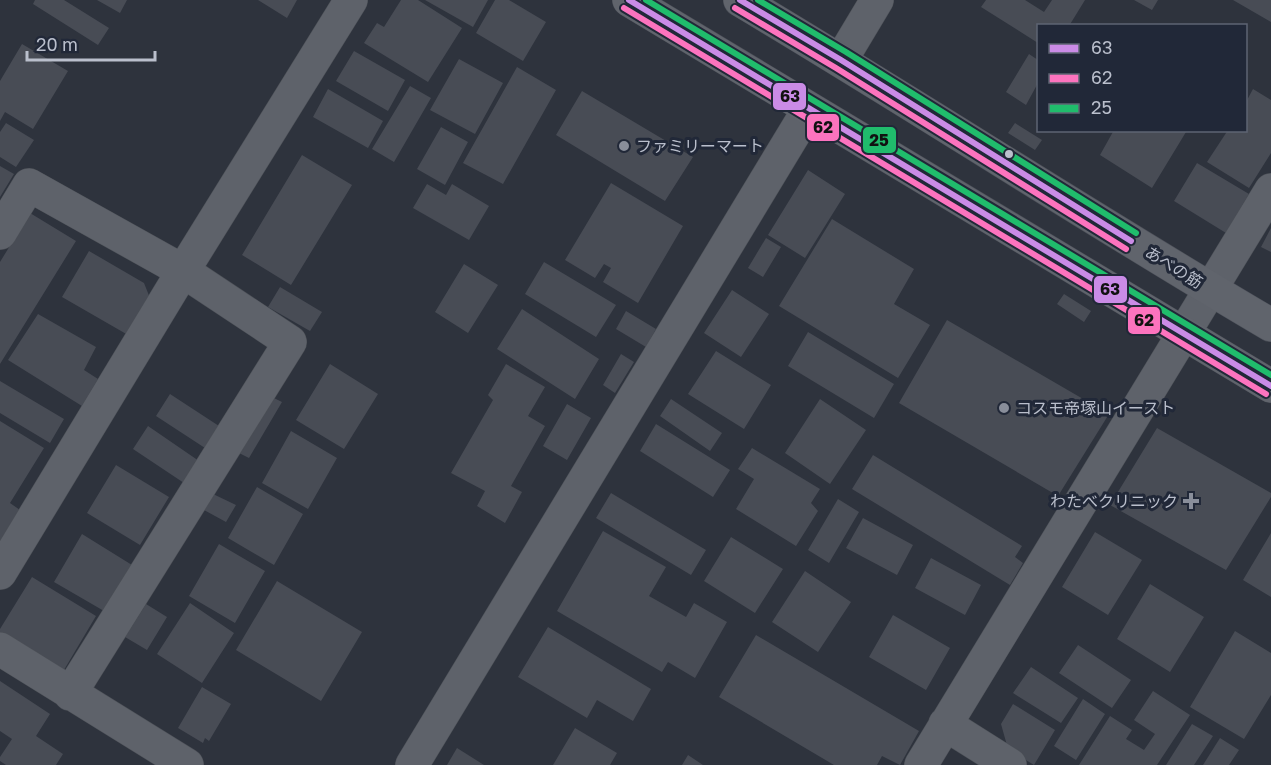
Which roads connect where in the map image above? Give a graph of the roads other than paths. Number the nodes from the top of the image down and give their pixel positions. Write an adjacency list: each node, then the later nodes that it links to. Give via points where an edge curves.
1 (351, 0): 9 (street)
2 (629, 0): 6 (main road)
3 (740, 0): 5 (main road, あべの筋)
4 (877, 0): 5 (street)
5 (841, 60): 10 (main road, あべの筋)
6 (809, 109): 12 (main road); 19 (street)
7 (1271, 190): 10 (street)
8 (0, 233): 9 (street, via 29,185)
9 (183, 271): 14 (street); 16 (street, via 290,342)
10 (1211, 290): 11 (main road, あべの筋); 12 (street)
11 (1271, 325)
12 (1184, 333): 13 (main road); 17 (street)
13 (1271, 386)
14 (0, 573)
15 (0, 649): 16 (street)
16 (70, 694): 18 (street)
17 (945, 724): 20 (street); 21 (street)
18 (187, 765)
19 (412, 765)
20 (921, 765)
21 (1010, 765)

